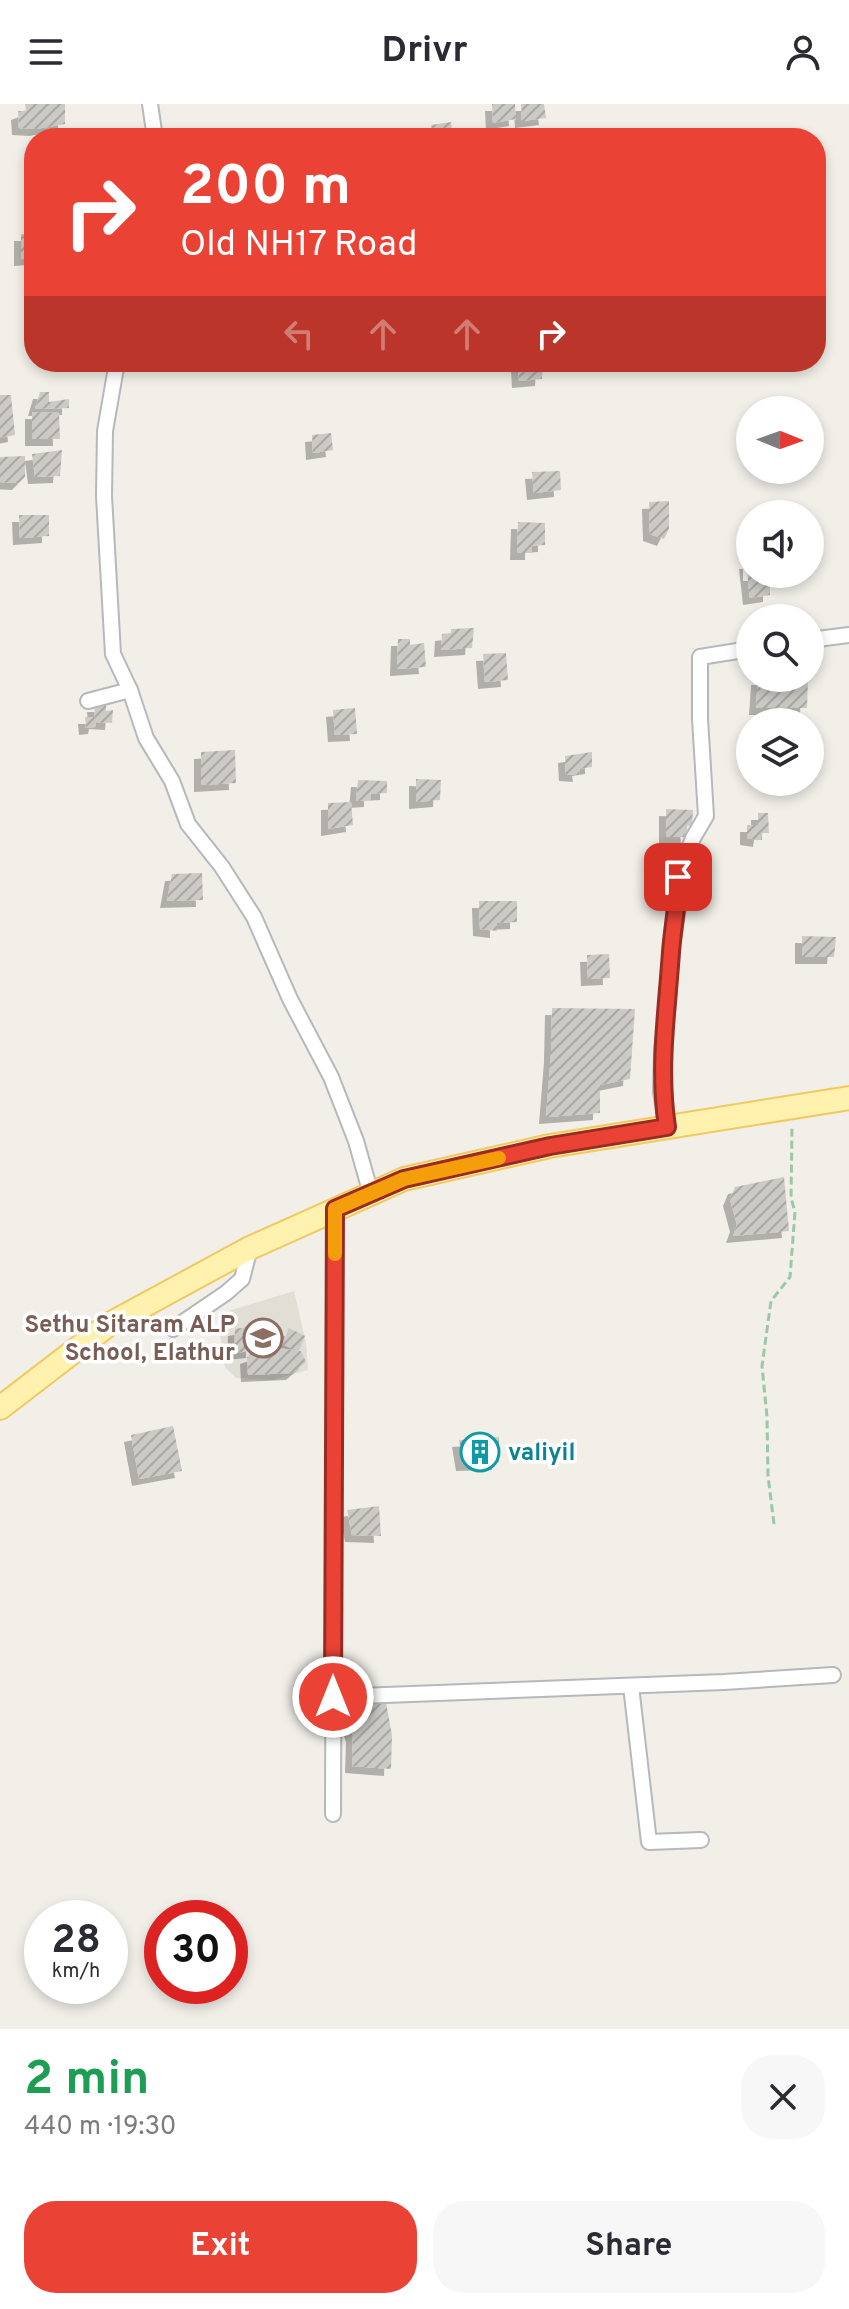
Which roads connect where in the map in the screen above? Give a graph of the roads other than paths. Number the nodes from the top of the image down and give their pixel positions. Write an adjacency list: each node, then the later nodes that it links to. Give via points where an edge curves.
1 (150, 104): 2 (street)
2 (154, 128)
3 (115, 372): 7 (street, via 105,431 104,496 113,654)
4 (849, 635): 5 (street)
5 (824, 638)
6 (736, 651): 10 (street, via 700,657 706,816 678,877 662,1049)
7 (130, 690): 8 (street); 11 (street, via 146,738 172,781 188,824 254,917 331,1077)
8 (88, 701)
9 (849, 1098): 10 (main road)
10 (667, 1127): 11 (main road, via 550,1146 404,1179)
11 (371, 1194): 12 (main road)
12 (335, 1209): 13 (main road); 18 (street)
13 (250, 1248): 14 (street, via 242,1279); 15 (main road, via 108,1325)
14 (173, 1329)
15 (1, 1403)
16 (833, 1675): 17 (street)
17 (631, 1686): 18 (street); 20 (street, via 649,1842)
18 (333, 1697): 19 (street)
19 (333, 1814)
20 (701, 1840)

